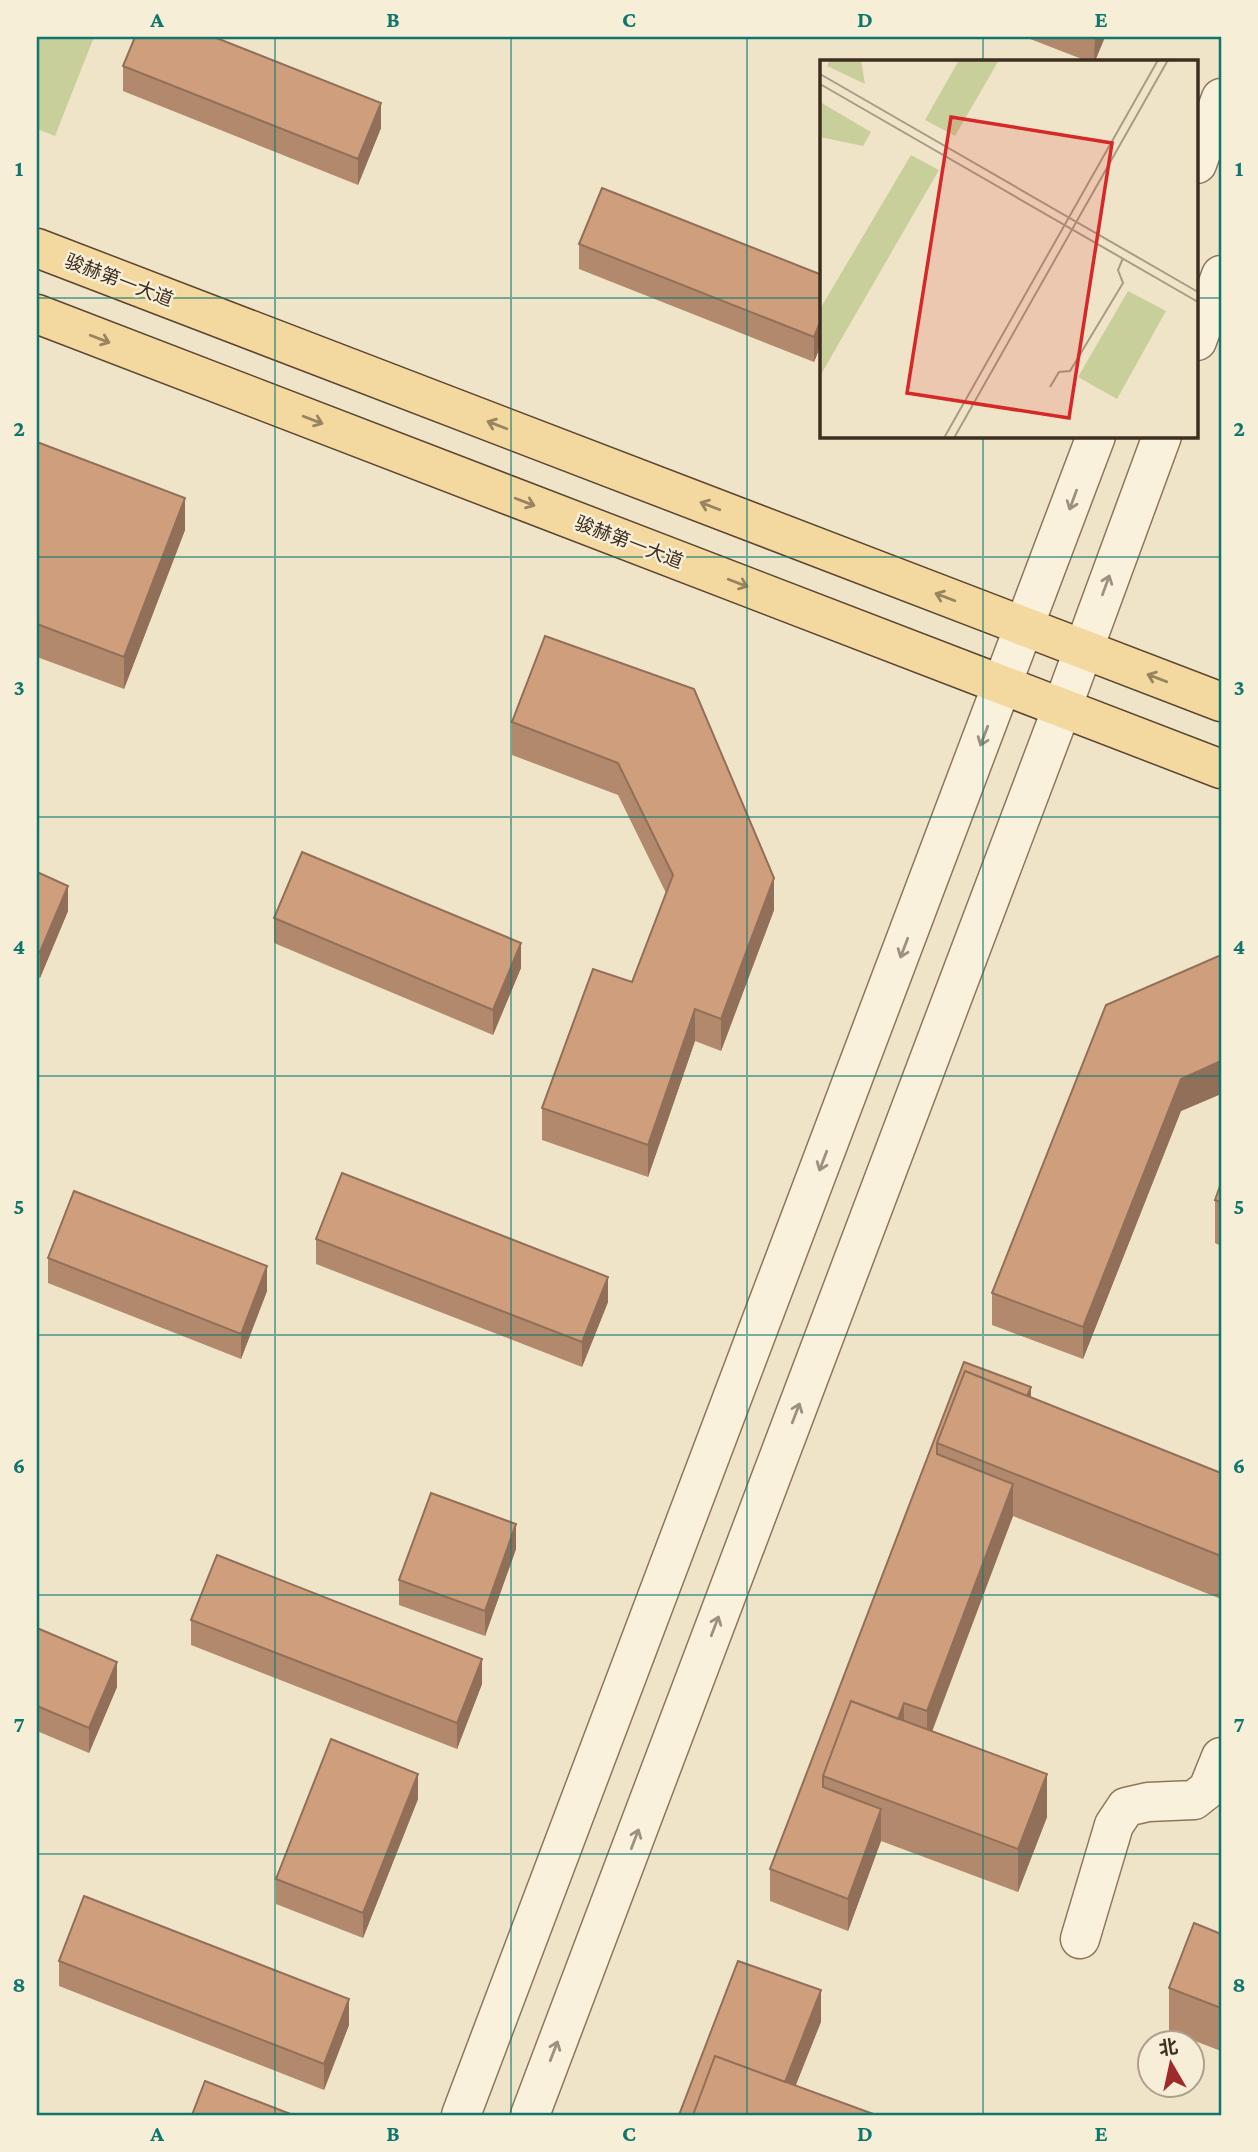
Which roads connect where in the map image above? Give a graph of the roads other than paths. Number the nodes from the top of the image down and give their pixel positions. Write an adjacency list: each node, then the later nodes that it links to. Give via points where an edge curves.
1 (1221, 98): 2 (street)
2 (1198, 161)
3 (37, 248): 9 (main road, 骏赫第一大道, one-way to 3)
4 (1221, 275): 6 (street)
5 (37, 314): 11 (main road, 骏赫第一大道, one-way to 11)
6 (1198, 338)
7 (1095, 438): 9 (street, one-way to 9)
8 (1161, 438): 10 (street, one-way to 8)
9 (1026, 627): 10 (main road, 骏赫第一大道); 11 (street)
10 (1082, 649): 12 (main road, 骏赫第一大道, one-way to 10); 13 (street)
11 (1003, 685): 13 (main road, 骏赫第一大道); 17 (street, one-way to 17)
12 (1221, 702)
13 (1062, 708): 14 (main road, 骏赫第一大道); 18 (street, one-way to 13)
14 (1221, 769)
15 (1221, 1757): 16 (street, via 1208,1789 1194,1800 1126,1807 1114,1825)
16 (1080, 1938)
17 (461, 2115)
18 (530, 2115)

